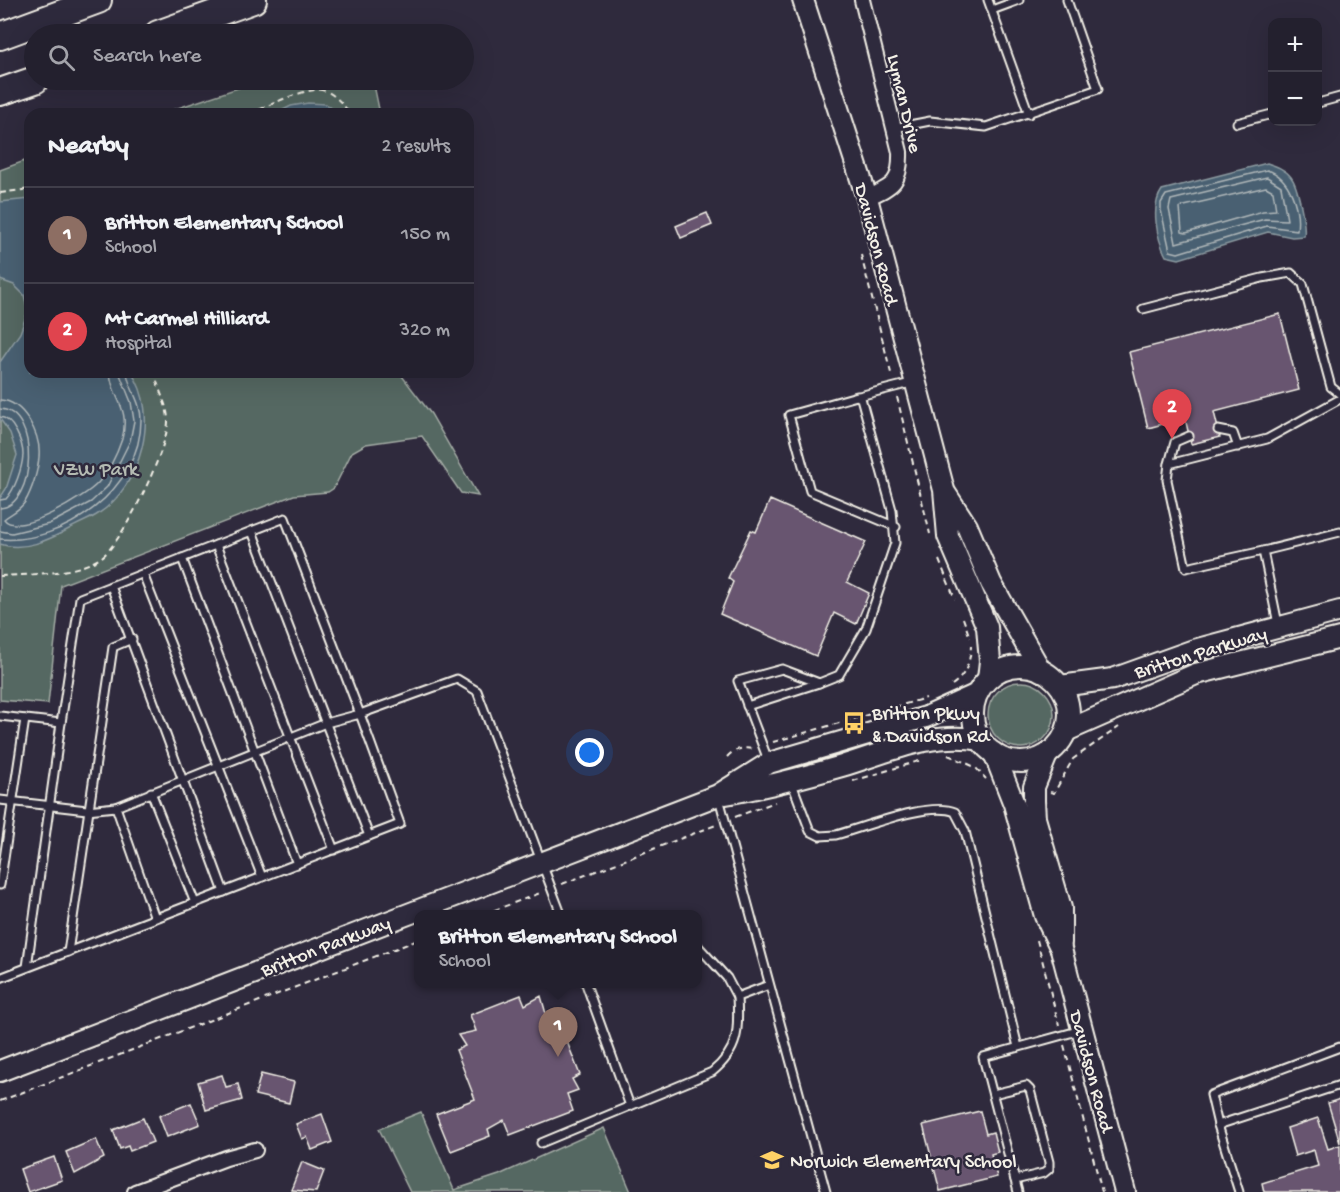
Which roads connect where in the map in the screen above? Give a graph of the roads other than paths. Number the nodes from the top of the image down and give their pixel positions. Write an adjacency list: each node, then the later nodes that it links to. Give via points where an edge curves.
1 (98, 0): 9 (highway)
2 (253, 0): 10 (highway)
3 (803, 0): 21 (main road, Davidson Road)
4 (861, 0): 20 (street, Lyman Drive)
5 (988, 0): 8 (lane)
6 (1019, 0): 8 (lane)
7 (1067, 0): 17 (lane, via 1098,89)
8 (992, 10): 17 (lane)
9 (33, 24)
10 (186, 24)
11 (24, 27): 12 (highway)
12 (0, 36)
13 (24, 84): 14 (highway)
14 (0, 92)
15 (1340, 97): 16 (lane)
16 (1322, 102)
17 (1029, 114): 20 (lane, via 986,128 930,121)
18 (1268, 115): 19 (lane)
19 (1236, 123)
20 (894, 128): 21 (street, Lyman Drive, via 900,152 898,178)
21 (867, 198): 23 (main road, Davidson Road)
22 (1143, 309): 25 (lane, via 1290,273 1303,284 1330,387)
23 (915, 382): 24 (lane); 30 (main road, Davidson Road)
24 (859, 396): 31 (lane); 31 (lane, via 788,418 810,491)
25 (1340, 397): 28 (lane, via 1267,439)
26 (1218, 430): 28 (lane, via 1233,433)
27 (1189, 436): 29 (lane, via 1175,442)
28 (1238, 447): 29 (lane)
29 (1169, 464): 35 (lane, via 1167,480 1186,568)
30 (944, 490): 43 (main road, Davidson Road, via 967,526 991,583); 46 (main road, Davidson Road, via 948,536 987,627 990,661)
31 (896, 527): 44 (lane, via 896,543 866,629 839,675)
32 (252, 531): 34 (lane); 48 (lane, via 285,518); 52 (lane)
33 (1340, 532): 35 (lane)
34 (216, 545): 36 (lane); 54 (lane)
35 (1263, 551): 40 (lane)
36 (182, 558): 37 (lane); 56 (lane)
37 (143, 574): 38 (lane); 59 (lane)
38 (111, 586): 42 (lane); 51 (lane, via 80,598)
39 (1340, 611): 40 (main road, Britton Parkway)
40 (1279, 627): 45 (main road, Britton Parkway, via 1194,650 1113,679)
41 (1340, 638): 53 (main road, Britton Parkway, via 1196,674)
42 (132, 639): 60 (lane); 68 (lane, via 113,647)
43 (1041, 671): 45 (main road); 46 (main road, via 1008,668)
44 (819, 683): 47 (lane); 47 (lane, via 782,669 739,680)
45 (1060, 686): 53 (main road, via 1068,708)
46 (983, 687): 55 (main road, via 973,710 975,725); 58 (main road, Britton Parkway, via 926,717)
47 (747, 706): 58 (lane)
48 (360, 714): 52 (lane); 69 (lane, via 400,824); 71 (lane, via 457,679 477,691)
49 (0, 716): 50 (lane)
50 (25, 719): 51 (lane); 65 (lane)
51 (61, 723): 66 (lane)
52 (326, 723): 54 (lane); 69 (lane)
53 (1066, 731): 57 (main road)
54 (289, 737): 56 (lane); 70 (lane)
55 (987, 747): 57 (main road, via 1020,762); 61 (main road, Britton Parkway, via 951,737 919,741); 81 (main road, Davidson Road, via 1014,804 1045,916)
56 (256, 752): 59 (lane); 72 (lane)
57 (1047, 754): 81 (main road, Davidson Road, via 1034,787 1035,818 1061,908)
58 (769, 763): 63 (main road, Britton Parkway)
59 (219, 765): 60 (lane); 73 (lane)
60 (185, 779): 62 (lane); 75 (lane)
61 (794, 788): 63 (main road, Britton Parkway); 90 (lane, via 810,831 820,836 930,810 955,812 965,831)
62 (151, 792): 67 (lane); 76 (lane)
63 (718, 795): 71 (main road, Britton Parkway); 86 (lane)
64 (0, 801): 65 (lane)
65 (12, 802): 66 (lane); 74 (lane)
66 (50, 806): 68 (lane); 84 (lane)
67 (116, 807): 68 (lane); 80 (lane)
68 (87, 810): 83 (lane)
69 (369, 836): 70 (lane)
70 (334, 849): 72 (lane)
71 (540, 863): 77 (main road, Britton Parkway); 78 (lane)
72 (297, 864): 73 (lane)
73 (262, 877): 75 (lane)
74 (0, 885)
75 (224, 892): 76 (lane)
76 (195, 903): 80 (lane)
77 (418, 910)
78 (559, 910)
79 (414, 912): 92 (main road, Britton Parkway)
80 (155, 918): 83 (lane)
81 (1061, 949): 89 (main road, Davidson Road)
82 (702, 950): 88 (lane, via 727,978)
83 (68, 952): 84 (lane)
84 (27, 967): 85 (lane)
85 (0, 978)
86 (769, 985): 88 (lane); 101 (lane)
87 (587, 988): 95 (lane)
88 (737, 997): 95 (lane, via 735,1046 724,1062 712,1072)
89 (1082, 1029): 90 (lane); 103 (main road, Davidson Road)
90 (1018, 1047): 94 (lane, via 983,1057)
91 (1340, 1047): 96 (lane, via 1211,1095)
92 (0, 1071)
93 (1340, 1085): 96 (lane)
94 (993, 1094): 99 (lane); 99 (lane, via 1026,1086 1030,1090 1049,1162 1044,1173)
95 (630, 1106): 97 (lane)
96 (1218, 1125): 104 (lane)
97 (541, 1143)
98 (255, 1150): 100 (street)
99 (1015, 1180): 102 (lane)
100 (135, 1192)
101 (826, 1192)
102 (1018, 1192)
103 (1125, 1192)
104 (1239, 1192)

